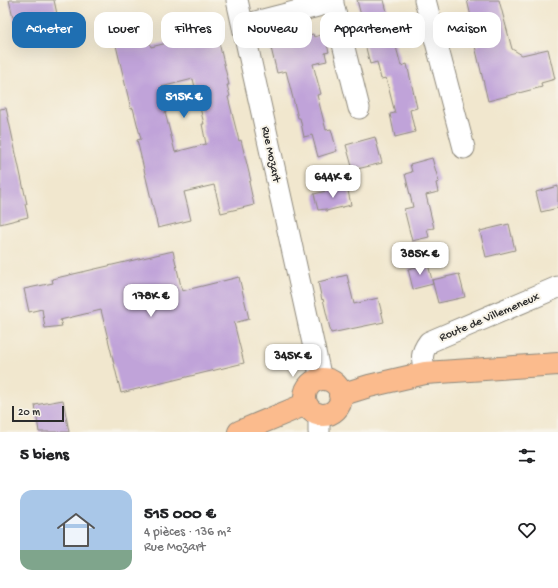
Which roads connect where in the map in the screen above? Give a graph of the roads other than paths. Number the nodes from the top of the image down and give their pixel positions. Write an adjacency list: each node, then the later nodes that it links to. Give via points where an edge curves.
1 (238, 0): 4 (street, Rue Mozart)
2 (425, 0): 8 (street)
3 (332, 1): 5 (street); 7 (street)
4 (241, 12)
5 (292, 12)
6 (249, 48): 12 (street, Rue Mozart)
7 (359, 108)
8 (464, 148)
9 (558, 287): 11 (street, Route de Villemeneux, via 429,342 422,357)
10 (558, 364): 11 (main road)
11 (425, 373): 13 (main road)
12 (321, 379): 13 (main road, via 332,381); 14 (main road, via 311,383 305,393)
13 (340, 394): 14 (main road, via 336,409)
14 (315, 417): 15 (main road)
15 (239, 432)

